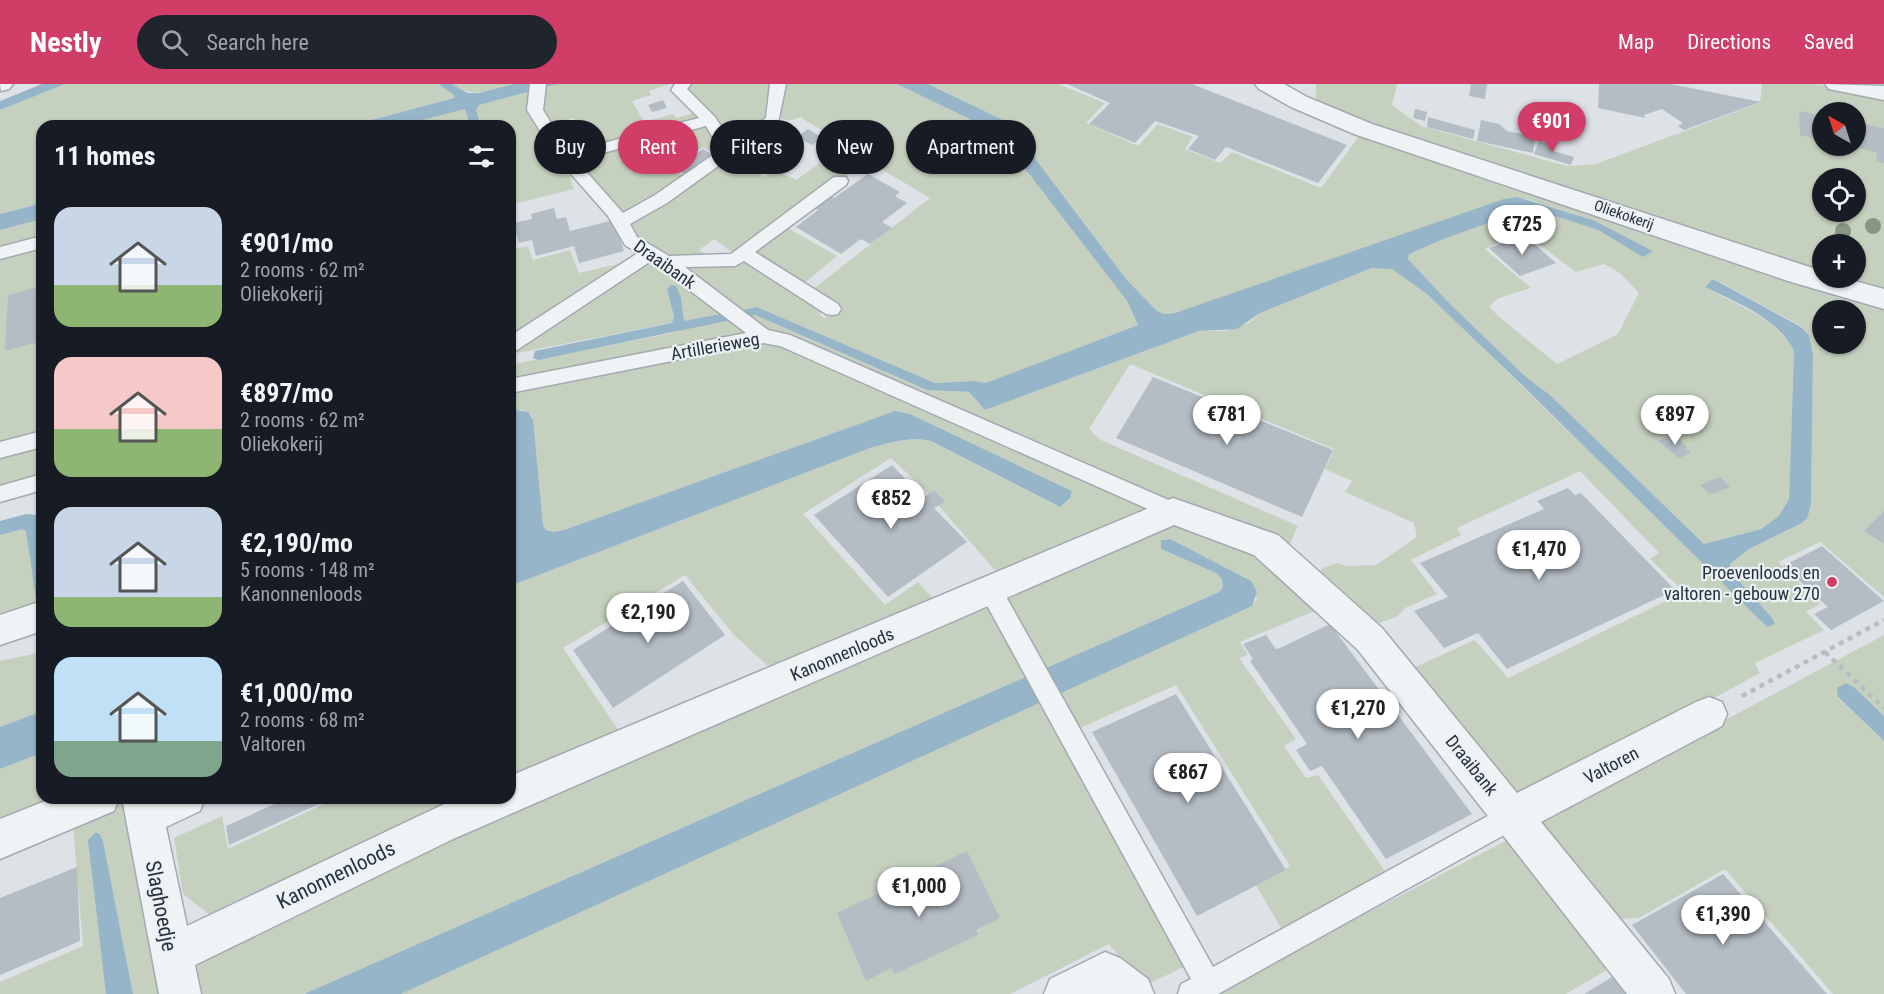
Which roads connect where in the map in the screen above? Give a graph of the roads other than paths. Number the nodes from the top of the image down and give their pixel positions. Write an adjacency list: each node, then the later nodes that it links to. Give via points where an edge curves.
1 (683, 84): 8 (lane, via 679,90)
2 (778, 84): 9 (lane)
3 (1267, 84): 19 (street, Oliekokerij, via 1363,129)
4 (1837, 84): 6 (street)
5 (537, 88): 7 (lane, Draaibank, via 535,110)
6 (1884, 93)
7 (541, 120)
8 (710, 120): 10 (lane)
9 (773, 120)
10 (606, 148)
11 (710, 164): 14 (lane)
12 (578, 174): 14 (lane, Draaibank)
13 (840, 182): 16 (lane)
14 (620, 222): 18 (lane, Draaibank, via 630,242)
15 (36, 244): 17 (lane)
16 (743, 252): 18 (lane, via 735,260); 20 (lane)
17 (0, 253)
18 (658, 257): 21 (lane, Draaibank); 22 (lane)
19 (1884, 299)
20 (832, 309)
21 (763, 336): 23 (lane, Artillerieweg); 28 (lane, Artillerieweg, via 784,340)
22 (516, 341)
23 (516, 385)
24 (36, 441): 25 (lane)
25 (0, 450)
26 (36, 484): 27 (lane)
27 (0, 494)
28 (1173, 511): 29 (street, Kanonnenloods); 38 (street, Draaibank, via 1266,545 1310,584 1370,639)
29 (991, 591): 33 (street, Kanonnenloods); 42 (lane)
30 (36, 618): 31 (street)
31 (0, 630)
32 (1709, 714): 38 (street, Valtoren)
33 (516, 792)
34 (85, 804): 39 (street)
35 (160, 804): 37 (street, Slaghoedje)
36 (488, 804): 40 (street, Kanonnenloods)
37 (142, 808): 40 (street, Slaghoedje)
38 (1513, 816): 42 (lane); 45 (street, Draaibank)
39 (0, 839)
40 (171, 955): 43 (street, Slaghoedje)
41 (1119, 984): 44 (street)
42 (1199, 989)
43 (180, 994)
44 (1065, 994)
45 (1654, 994)

